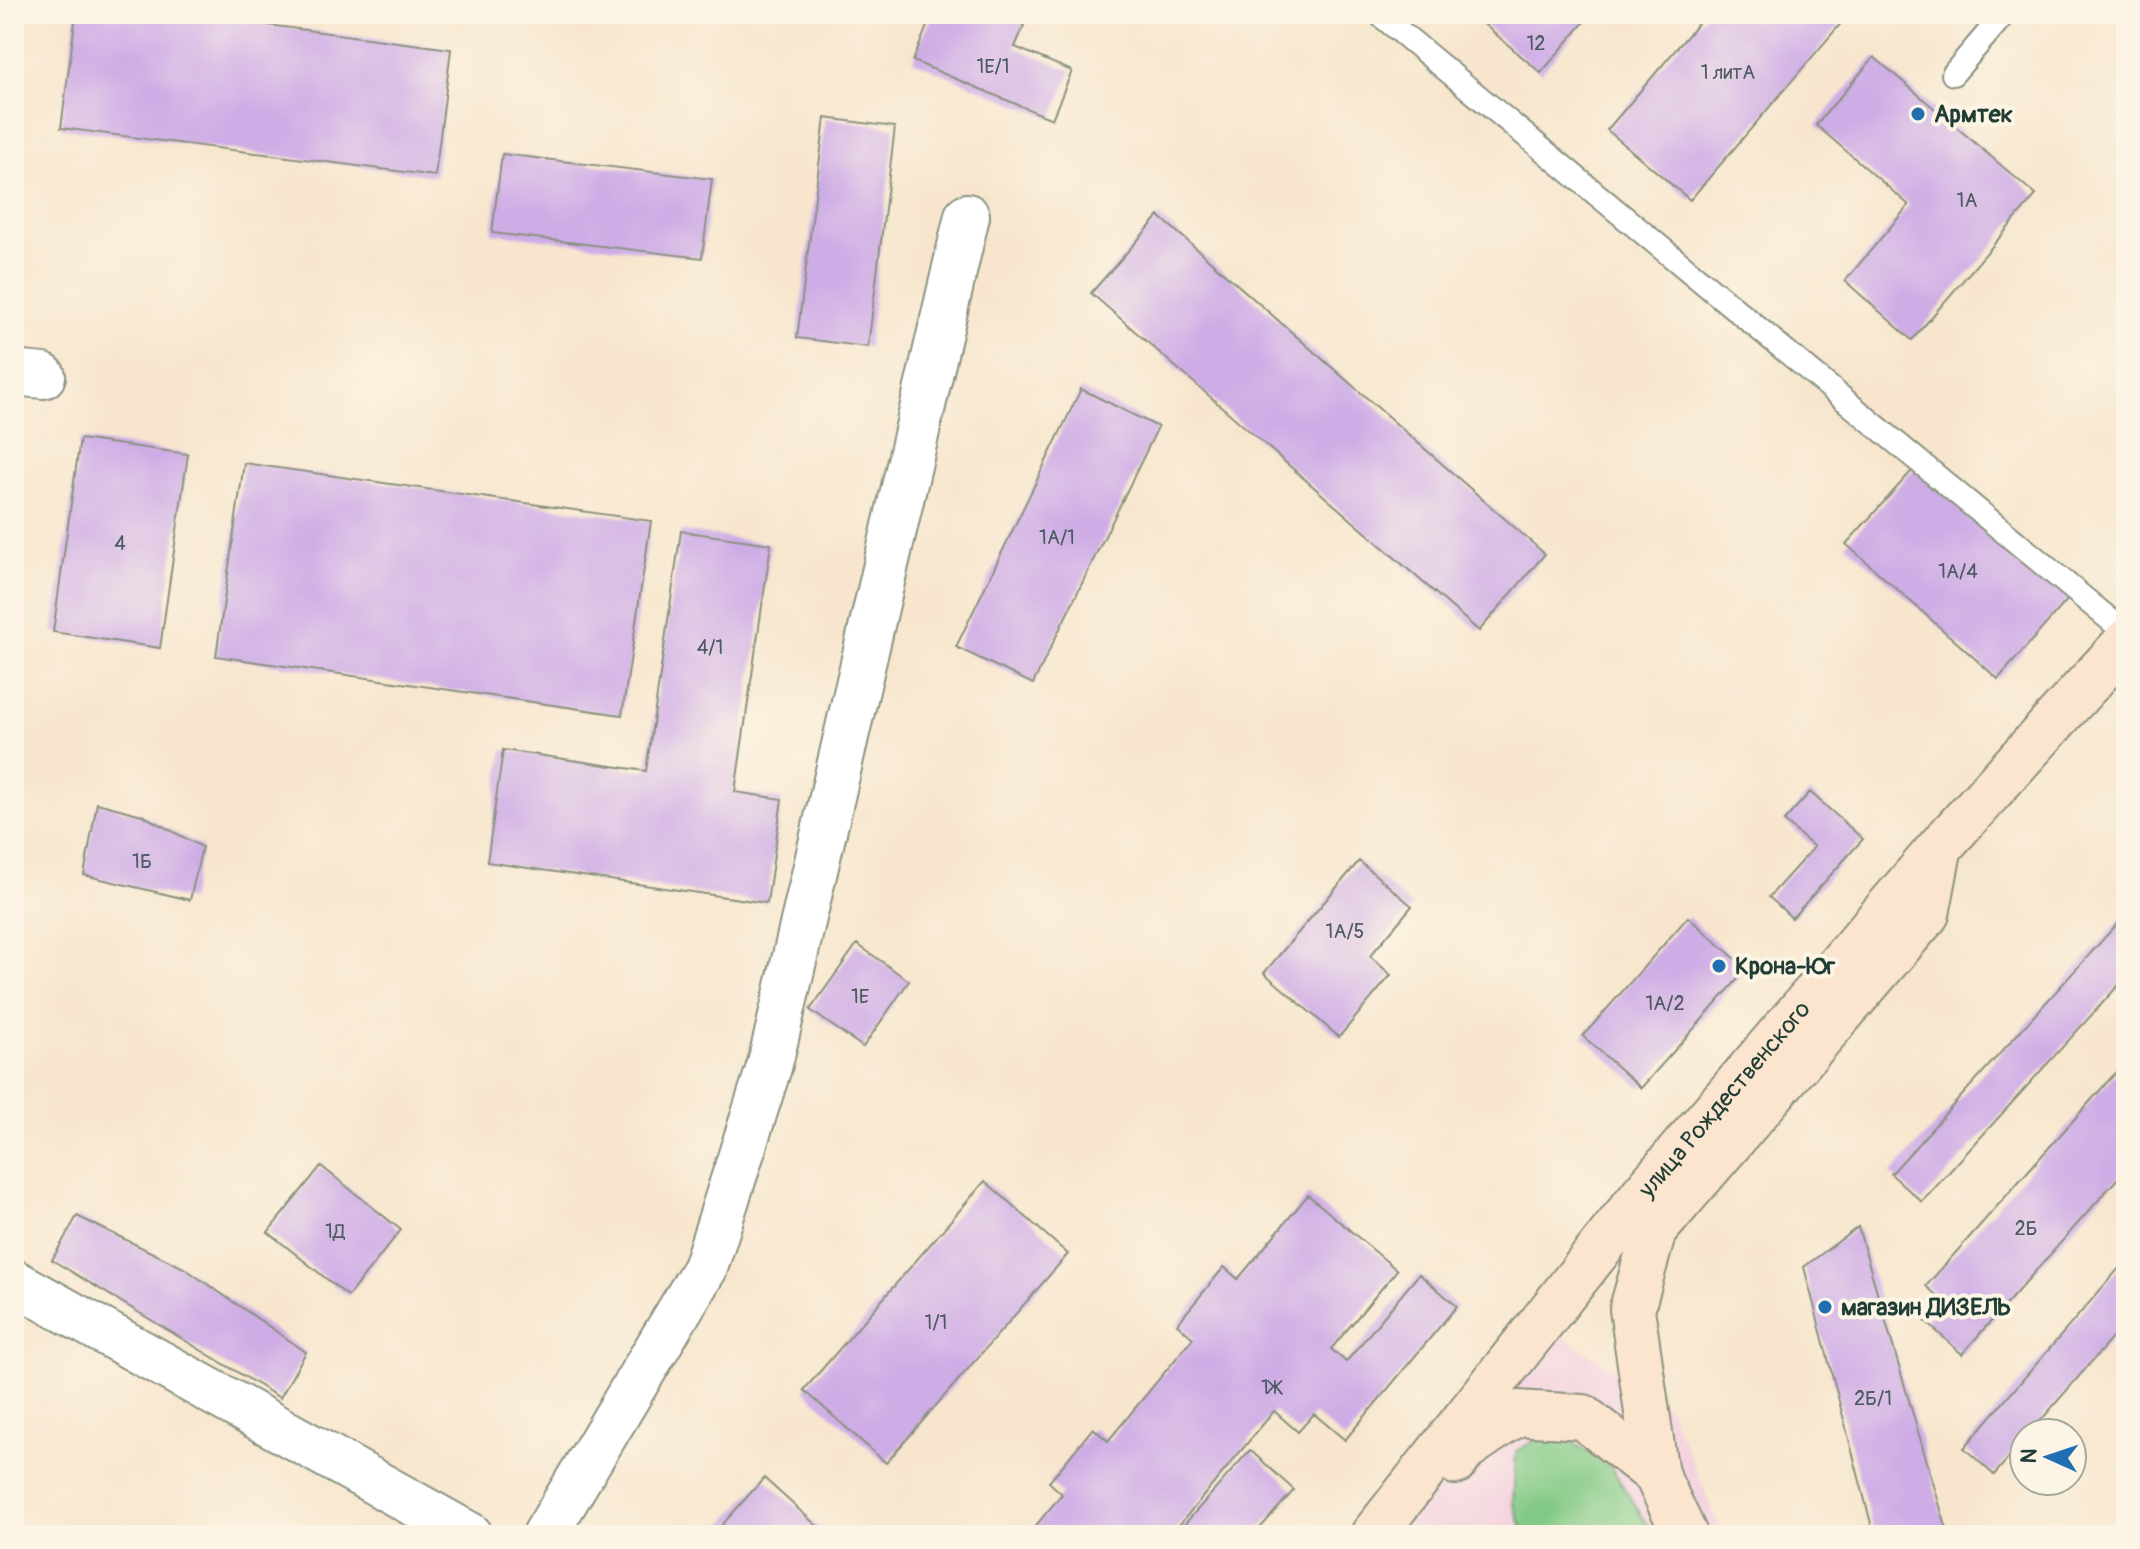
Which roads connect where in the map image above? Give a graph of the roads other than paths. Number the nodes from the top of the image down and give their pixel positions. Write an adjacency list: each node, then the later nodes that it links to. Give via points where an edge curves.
1 (1379, 14): 5 (lane)
2 (2004, 14): 3 (lane)
3 (1953, 74)
4 (967, 216): 11 (street, via 770,1064 705,1268)
5 (2126, 633)
6 (2126, 642): 7 (main road, улица Рождественского)
7 (1939, 848): 9 (main road, via 1927,914 1654,1231 1632,1309); 12 (main road, улица Рождественского, via 1644,1193)
8 (14, 1282): 10 (street)
9 (1656, 1474): 12 (main road, via 1583,1417 1517,1413 1466,1448 1410,1520); 13 (main road)
10 (470, 1535)
11 (545, 1535)
12 (1374, 1535)
13 (1685, 1535)

